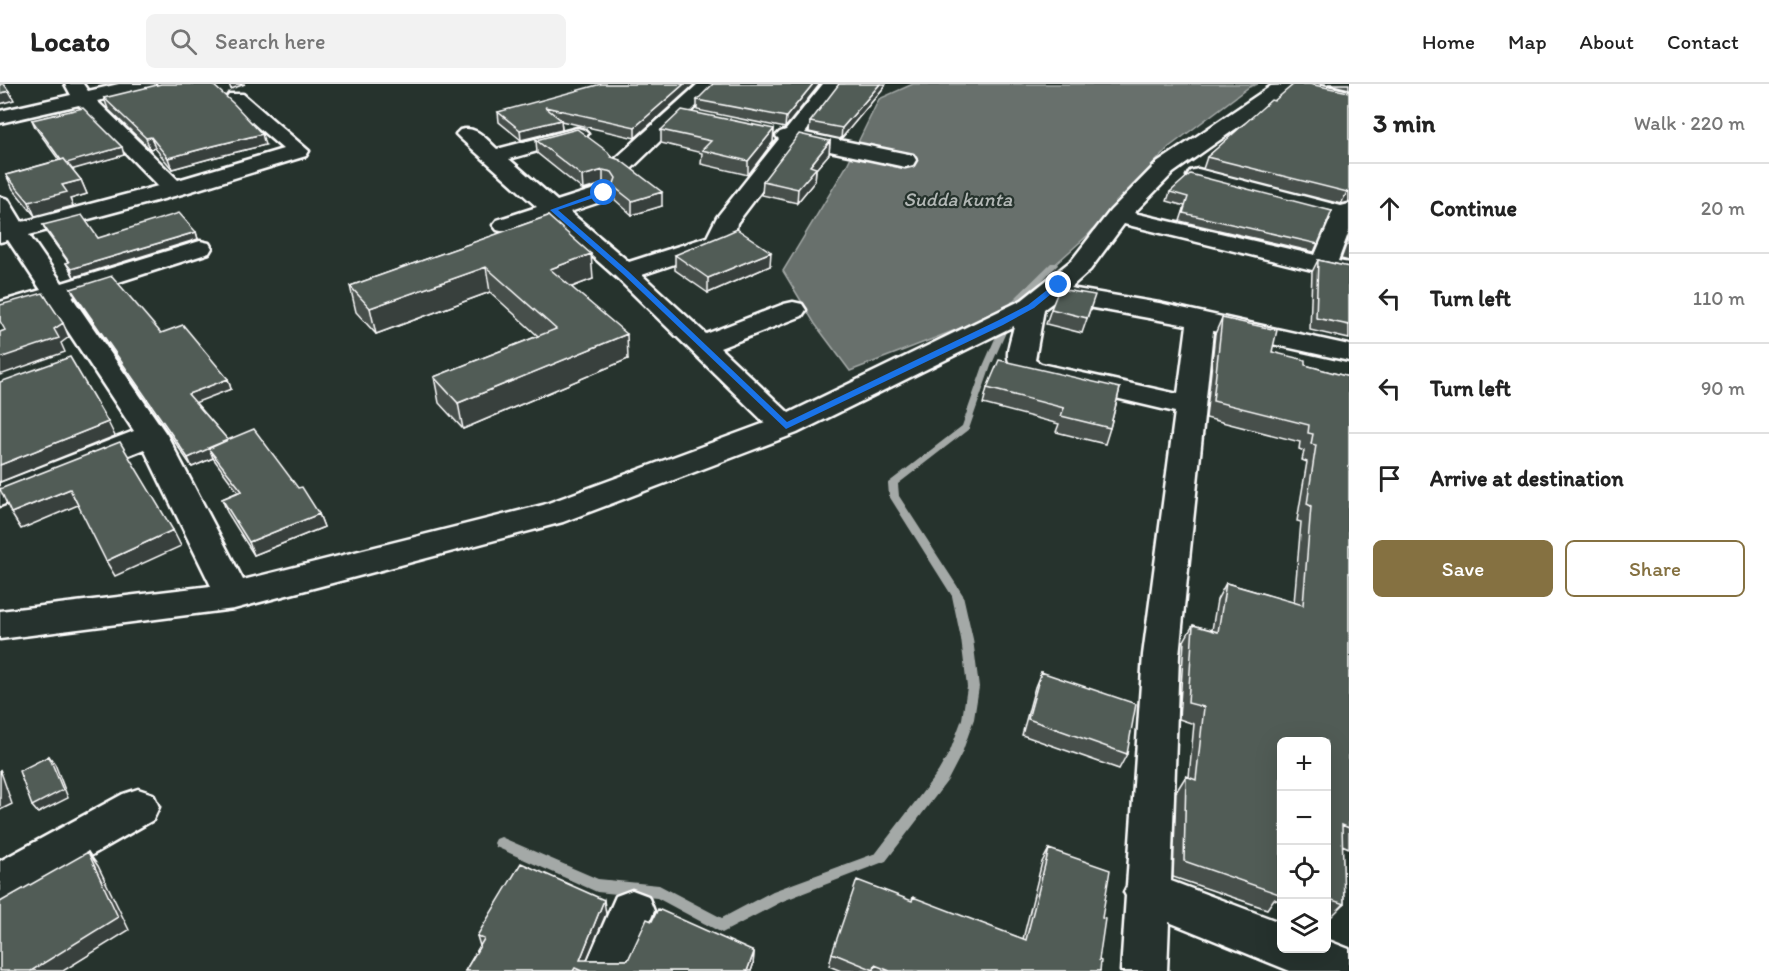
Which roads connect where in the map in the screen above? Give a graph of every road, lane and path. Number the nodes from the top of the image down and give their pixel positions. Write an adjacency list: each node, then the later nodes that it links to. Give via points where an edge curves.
1 (145, 84): 5 (street)
2 (708, 84): 14 (street, via 686,116)
3 (833, 84): 11 (street)
4 (1290, 84): 6 (street); 15 (street)
5 (79, 92): 8 (street); 16 (street)
6 (1349, 97)
7 (236, 98): 16 (street, via 297,151)
8 (0, 117)
9 (467, 134): 12 (street)
10 (577, 134): 12 (street)
11 (780, 135): 13 (street); 27 (street, via 716,242)
12 (493, 157): 19 (street)
13 (905, 160)
14 (622, 165)
15 (1165, 168): 20 (street); 21 (street)
16 (174, 189): 23 (street)
17 (604, 193): 19 (street)
18 (0, 204): 23 (street)
19 (554, 210): 22 (street); 27 (street)
20 (1347, 212): 25 (street)
21 (1118, 216): 25 (street); 29 (street, via 1081,265)
22 (504, 225)
23 (8, 233): 28 (street)
24 (200, 248): 28 (street)
25 (1323, 266): 26 (street)
26 (1349, 271)
27 (625, 272): 33 (street)
28 (59, 294): 31 (street); 37 (street, via 85,357)
29 (1046, 294): 32 (street); 35 (street, via 1022,364 1032,370); 36 (street)
30 (793, 310): 33 (street)
31 (0, 311)
32 (1201, 320): 34 (street); 35 (street)
33 (702, 345): 36 (street)
34 (1349, 353)
35 (1190, 406): 43 (street, via 1161,655)
36 (786, 426): 39 (street, via 551,514)
37 (152, 435): 38 (street); 39 (street)
38 (0, 495)
39 (234, 596): 40 (street)
40 (0, 625)
41 (138, 807): 42 (street)
42 (0, 884)
43 (1146, 892): 45 (street); 48 (street)
44 (632, 911): 47 (street)
45 (1277, 944)
46 (1301, 953): 49 (street)
47 (606, 971)
48 (1144, 971)
49 (1346, 971)

